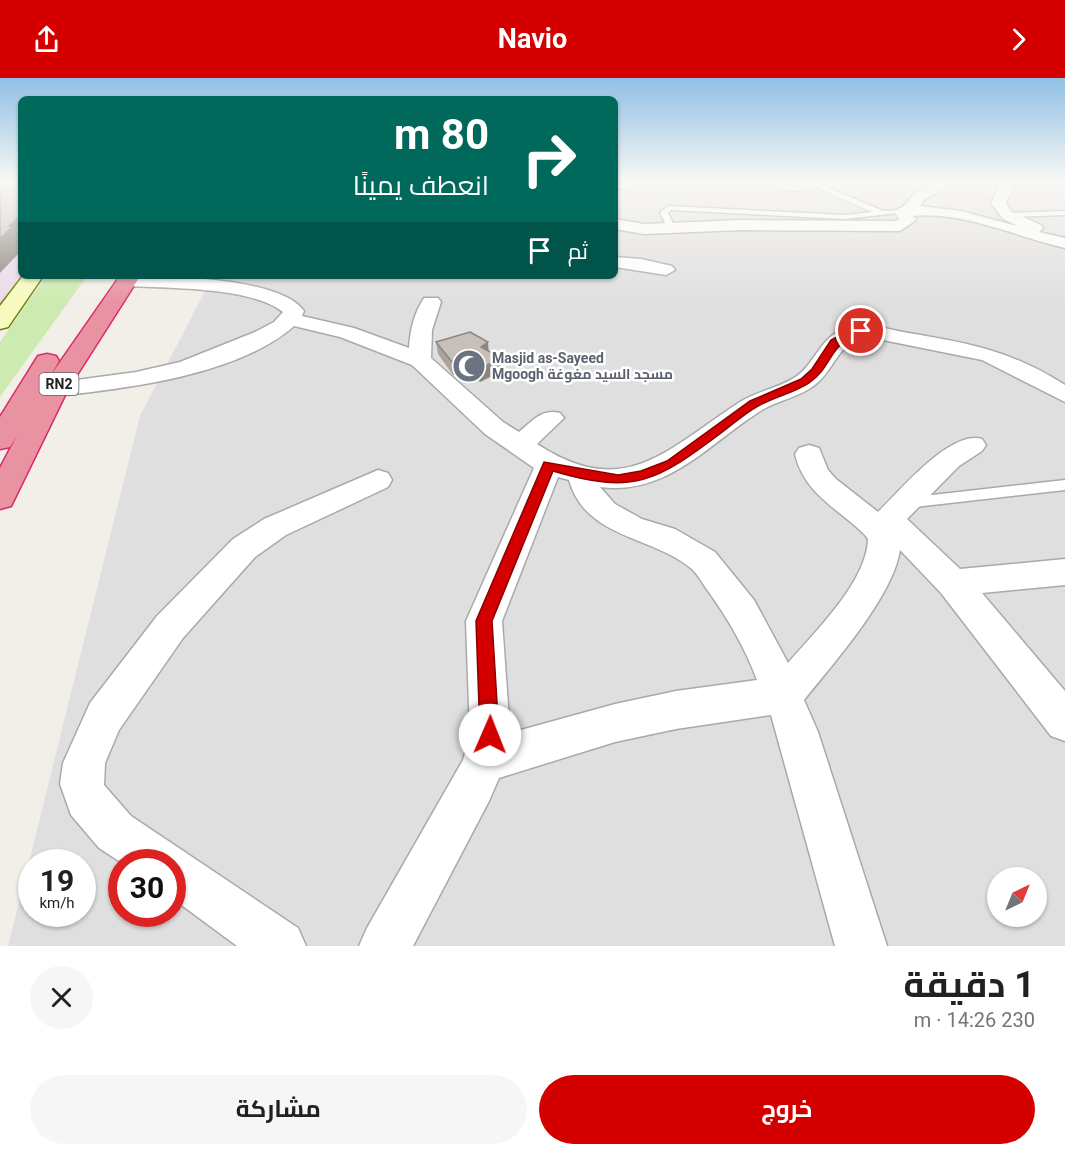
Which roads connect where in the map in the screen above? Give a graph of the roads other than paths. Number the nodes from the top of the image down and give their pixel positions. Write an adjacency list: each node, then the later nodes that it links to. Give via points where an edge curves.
1 (668, 222): 6 (lane)
2 (907, 222): 6 (street, via 900,226 741,225)
3 (981, 222): 7 (street)
4 (1021, 222): 7 (street)
5 (618, 225): 6 (street)
6 (672, 229)
7 (1065, 242)
8 (618, 262): 9 (street)
9 (666, 270)
10 (31, 279): 16 (street)
11 (119, 279): 21 (highway, RN2, via 40,371)
12 (120, 279): 19 (highway, RN2)
13 (140, 279): 15 (street, via 239,290 287,303 294,311)
14 (431, 303): 17 (street, via 421,330)
15 (290, 319): 17 (street, via 347,332); 19 (street, via 243,348 180,371 112,384)
16 (0, 322)
17 (420, 360): 22 (street)
18 (1058, 381): 25 (street, via 972,348 870,331 851,333 834,342 805,381 754,404 672,464 618,480)
19 (56, 389): 28 (highway, RN2)
20 (551, 418): 22 (street)
21 (0, 440)
22 (519, 446): 25 (street)
23 (973, 446): 29 (street, via 949,460)
24 (809, 454): 29 (street, via 815,473 830,491)
25 (565, 470): 32 (street, via 614,520 664,537 704,561 742,609); 34 (street, via 484,621 490,735)
26 (378, 480): 35 (street, via 275,527 244,548 170,627 104,717 84,763 82,783 87,799 115,832)
27 (1065, 485): 29 (lane)
28 (0, 498)
29 (891, 518): 31 (street); 32 (street, via 874,579)
30 (1065, 572): 31 (street)
31 (953, 583): 33 (street)
32 (784, 695): 34 (street, via 615,723); 39 (street)
33 (1065, 723)
34 (484, 761): 38 (street)
35 (142, 849)
36 (186, 879): 37 (street)
37 (280, 946)
38 (385, 946)
39 (861, 946)

